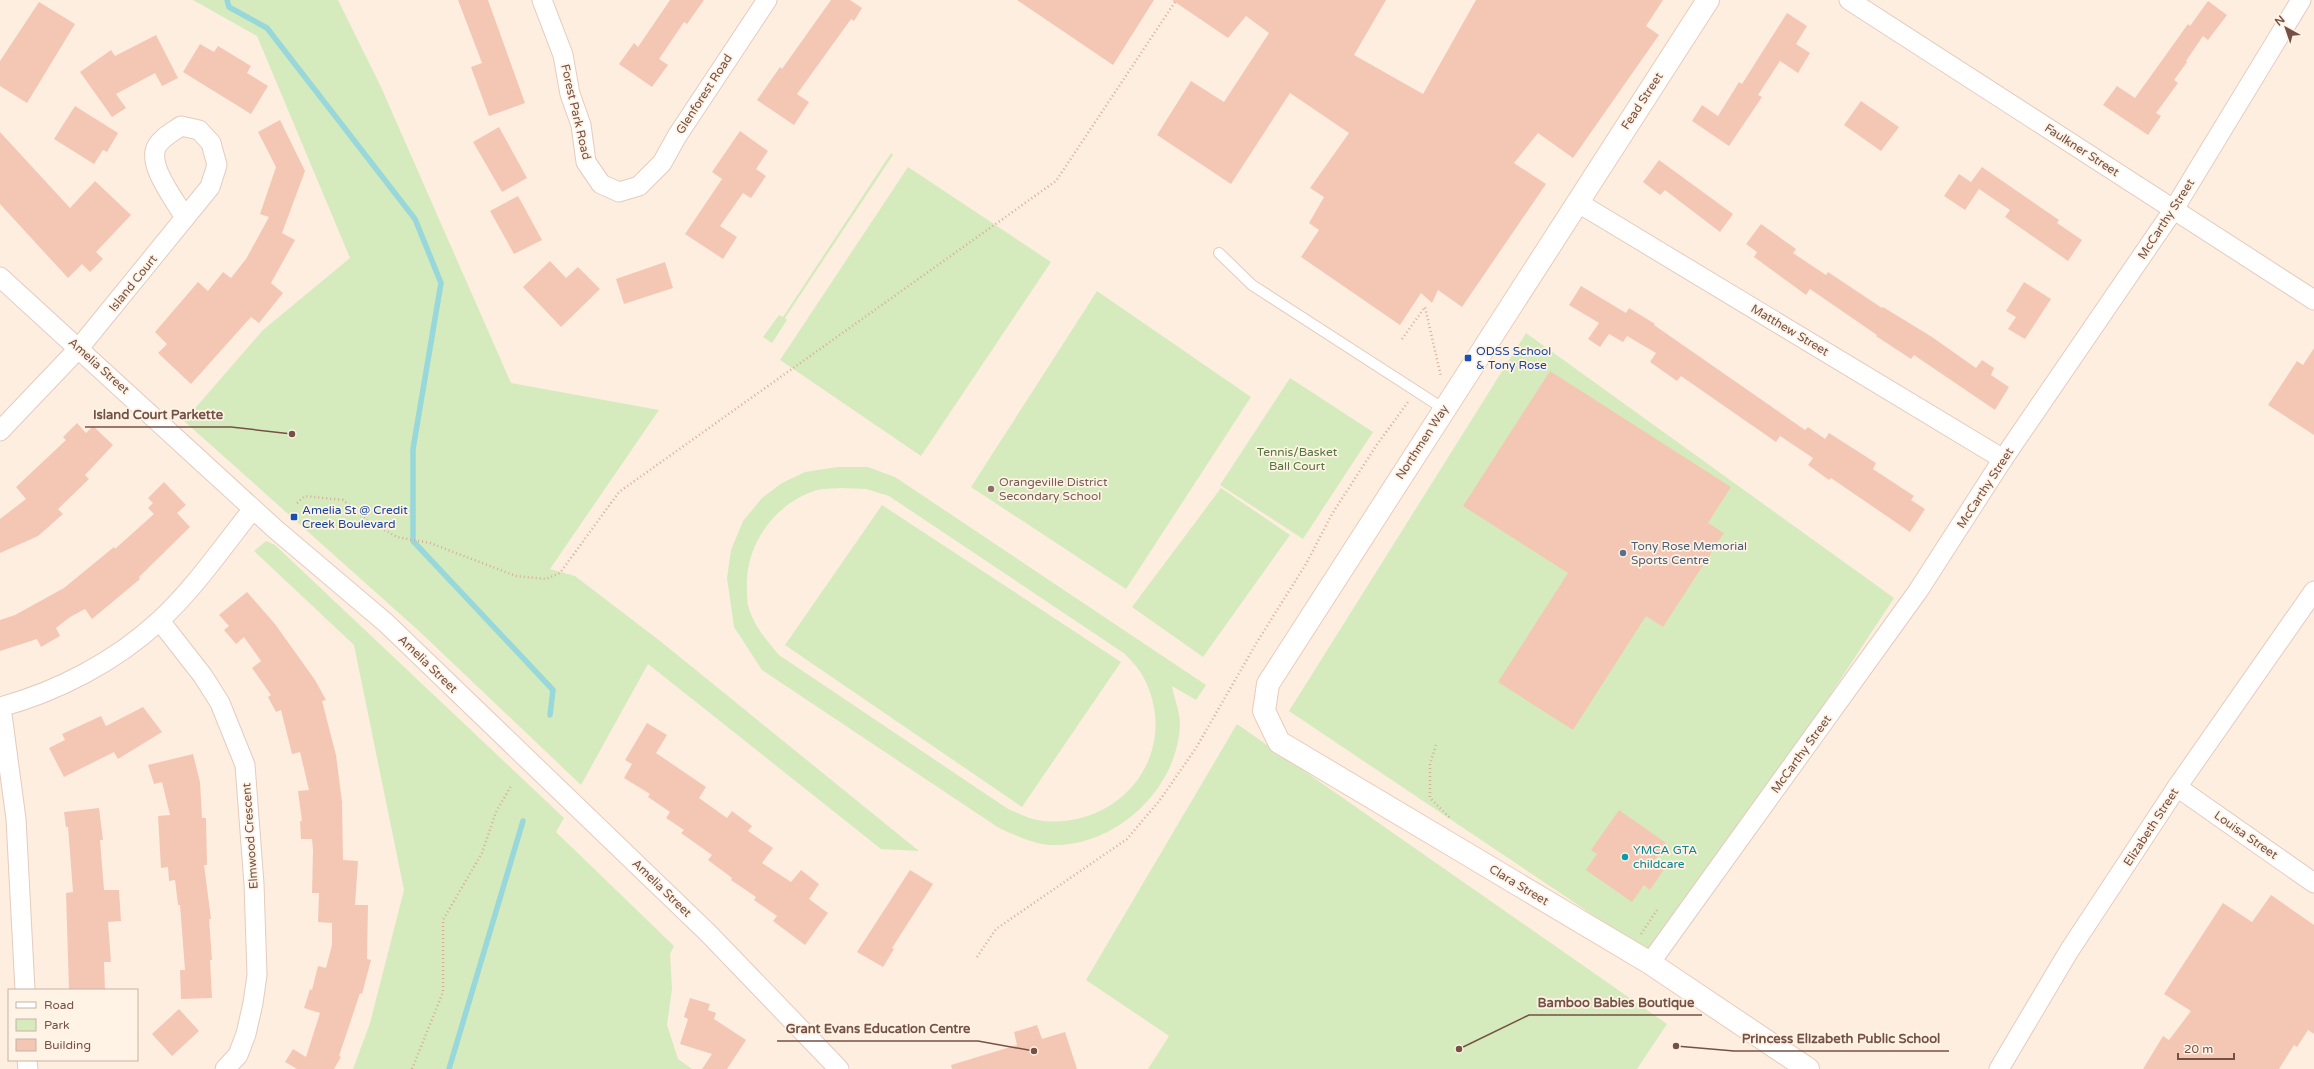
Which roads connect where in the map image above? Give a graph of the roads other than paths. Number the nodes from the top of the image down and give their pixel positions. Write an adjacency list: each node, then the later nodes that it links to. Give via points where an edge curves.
1 (542, 0): 6 (street, Forest Park Road, via 563,55 570,94 581,126 586,162 601,184 619,192)
2 (767, 0): 6 (street, Glenforest Road, via 677,136 662,163)
3 (1708, 0): 7 (street, Fead Street)
4 (1849, 0): 8 (street, Faulkner Street)
5 (2301, 0): 8 (street, McCarthy Street)
6 (639, 186)
7 (1577, 202): 14 (street, Northmen Way); 16 (street, Matthew Street)
8 (2174, 209): 12 (street, Faulkner Street); 16 (street, McCarthy Street)
9 (185, 218): 13 (street, Island Court)
10 (1219, 252): 14 (lane, via 1252,285 1416,392)
11 (0, 277): 13 (street, Amelia Street)
12 (2314, 300)
13 (79, 348): 15 (street, Island Court); 17 (street, Amelia Street)
14 (1445, 407): 20 (street, Northmen Way)
15 (0, 431)
16 (2003, 459): 24 (street, McCarthy Street, via 1918,591)
17 (253, 509): 19 (street, via 192,586); 27 (street, Amelia Street, via 386,623 613,840 763,988)
18 (2314, 591): 22 (street, Elizabeth Street)
19 (160, 621): 21 (street, via 111,657 74,678 47,691); 26 (street, Elmwood Crescent, via 203,676 220,703 245,765 254,884 257,975 246,1034 238,1055)
20 (1268, 684): 24 (street, Clara Street, via 1264,711 1279,742)
21 (1, 707): 25 (street, via 16,819)
22 (2178, 786): 23 (street, Louisa Street); 29 (street, Elizabeth Street, via 2069,951)
23 (2314, 883)
24 (1650, 963): 28 (street, Clara Street)
25 (25, 989)
26 (226, 1069)
27 (839, 1069)
28 (1808, 1069)
29 (1999, 1069)

